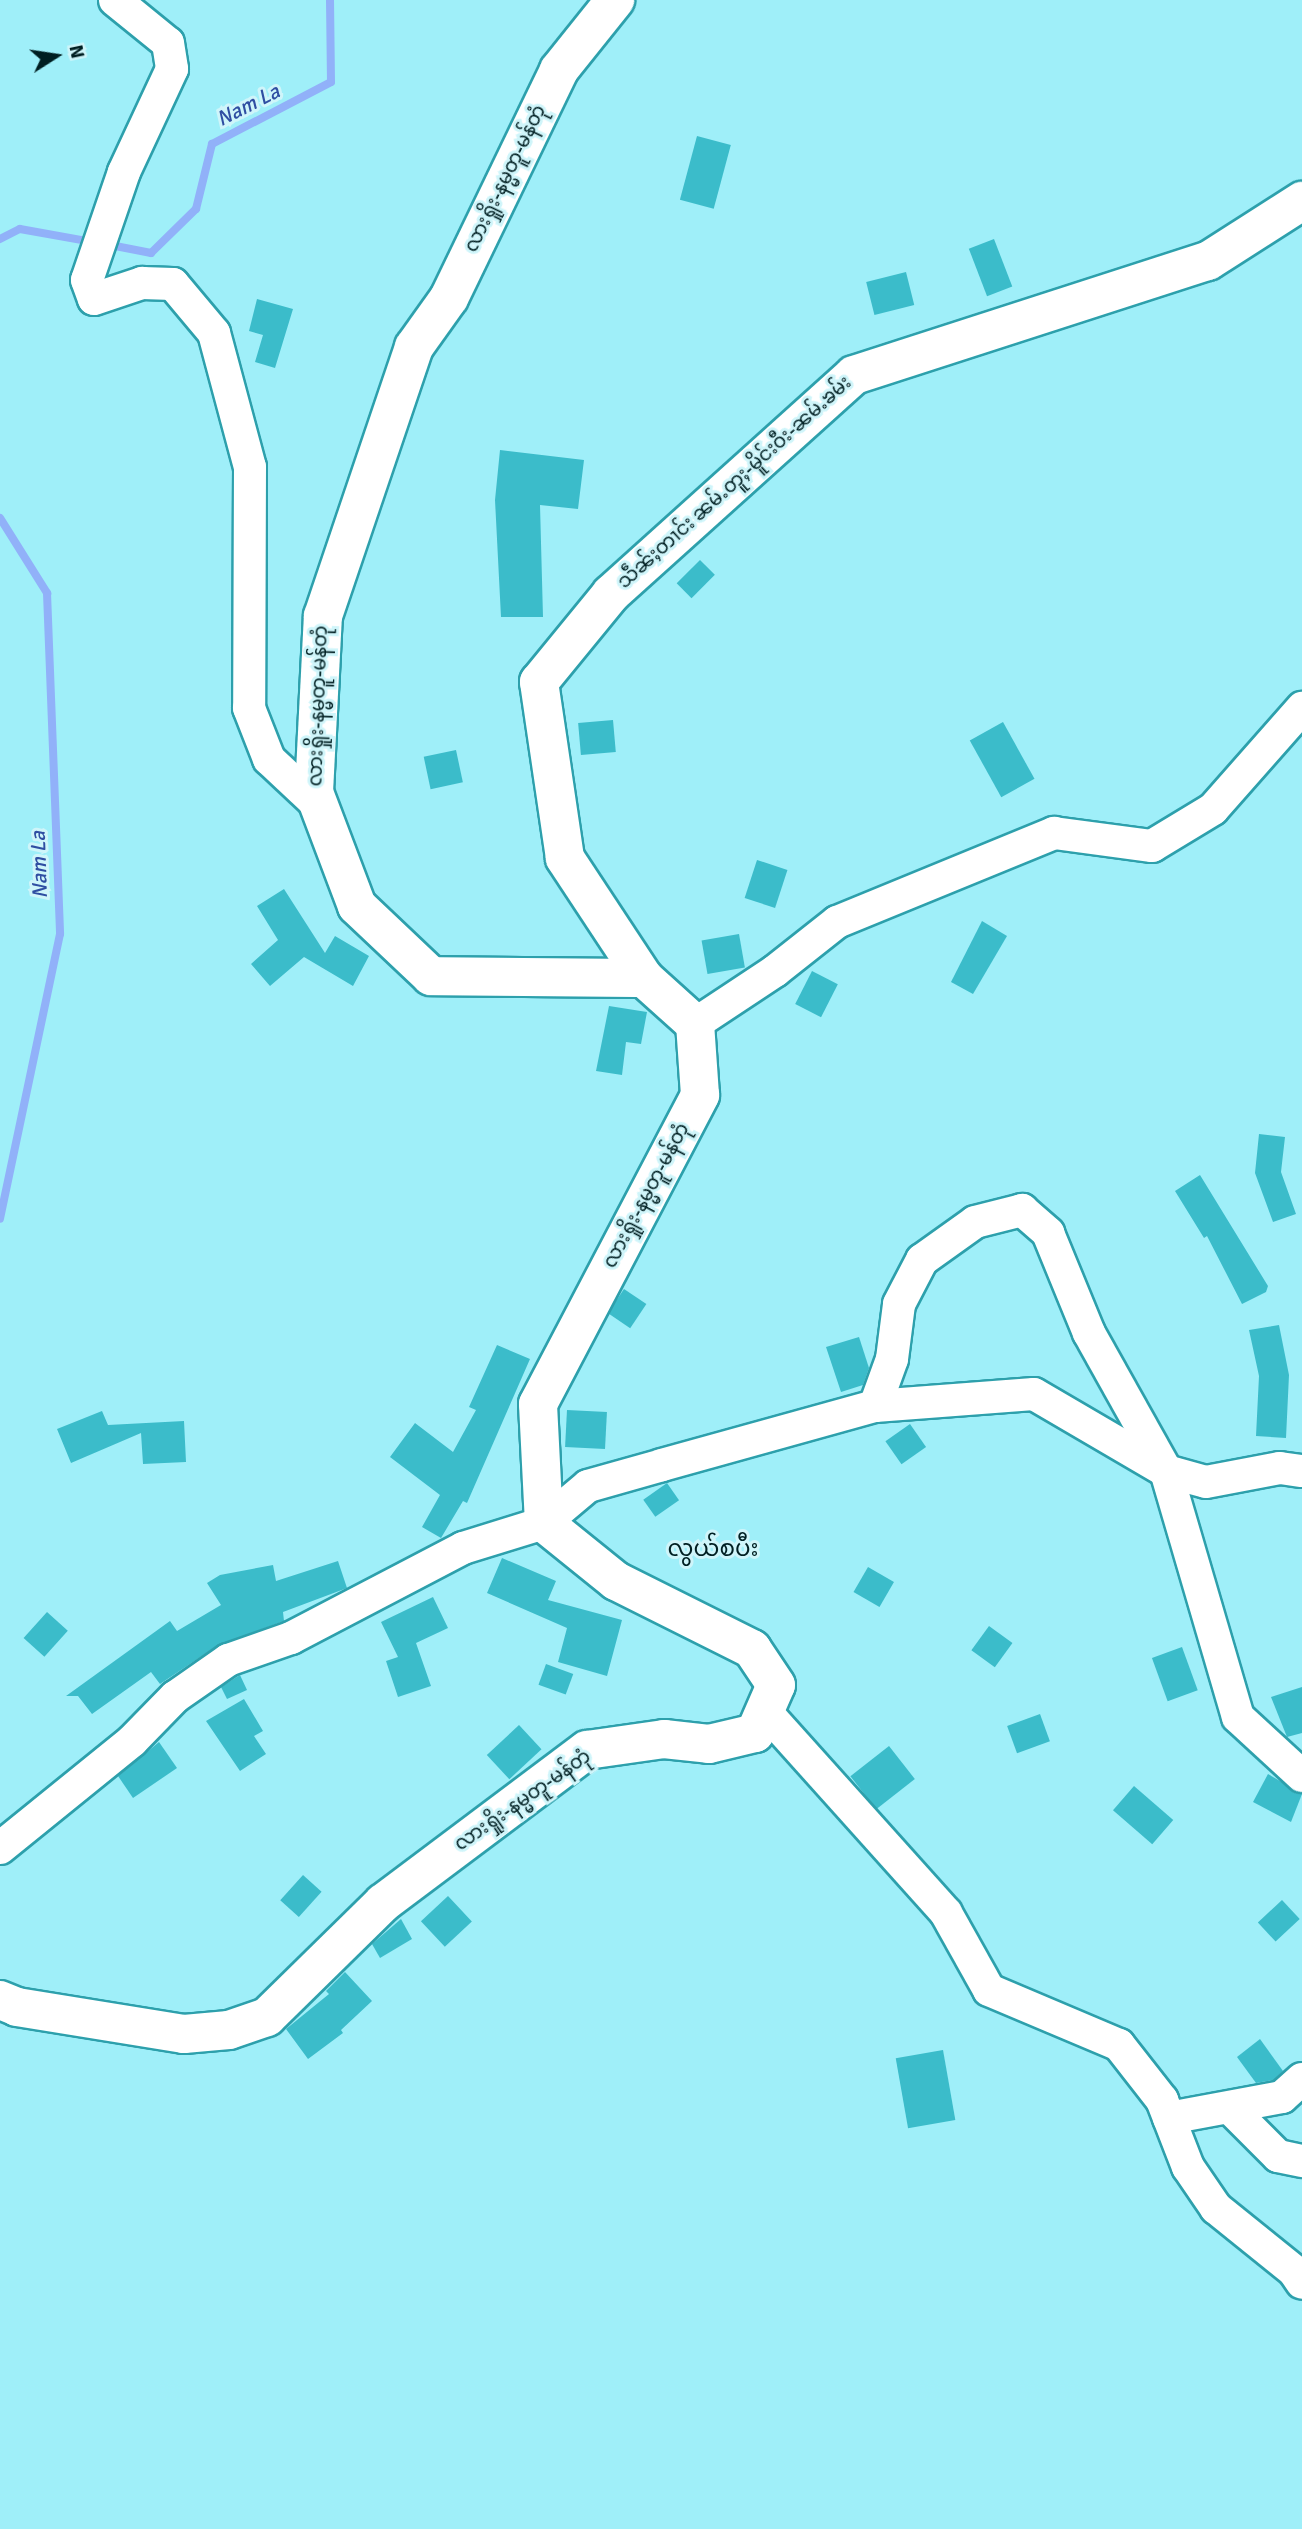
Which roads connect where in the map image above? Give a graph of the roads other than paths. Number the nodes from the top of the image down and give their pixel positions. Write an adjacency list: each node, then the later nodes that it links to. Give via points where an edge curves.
1 (115, 0): 5 (street, via 168,43 172,69 112,210 88,280 94,299 142,283 173,284 214,333 250,467 249,708 269,759)
2 (615, 0): 5 (main road, လားရှိုး-နမ္မတူ-မန်တုံ, via 559,70 449,298 414,347 323,616 314,792)
3 (1302, 201): 6 (main road, သဵၼ်ႈတၢင်း ၼမ်ႉတူႈ-မိူင်းဝီး-ၼမ်ႉၶမ်း, via 1208,261 854,375 611,594 538,682 565,858)
4 (1302, 708): 7 (street, via 1213,809 1152,846 1054,833 837,922 775,971)
5 (319, 806): 6 (main road, လားရှိုး-နမ္မတူ-မန်တုံ, via 357,906 431,976)
6 (644, 978): 7 (main road)
7 (695, 1024): 11 (main road, လားရှိုး-နမ္မတူ-မန်တုံ, via 700,1095 538,1405)
8 (875, 1406): 9 (street, via 1034,1394); 9 (street, via 892,1359 899,1304 922,1260 975,1222 1022,1210 1048,1233 1089,1333); 11 (street, via 588,1486)
9 (1166, 1471): 10 (street, via 1206,1482 1280,1468); 13 (street, via 1238,1717)
10 (1302, 1471)
11 (544, 1522): 12 (main road, လားရှိုး-နမ္မတူ-မန်တုံ, via 615,1581 752,1649 776,1685); 14 (street, via 463,1548 291,1638 228,1660 175,1697 132,1741)
12 (765, 1711): 15 (main road, လားရှိုး-နမ္မတူ-မန်တုံ, via 755,1733 709,1744 664,1739 587,1750 383,1903 267,2017 229,2030 184,2034 17,2007); 18 (street, via 946,1913 989,1990 1119,2045 1162,2100)
13 (1302, 1776)
14 (0, 1848)
15 (0, 2000)
16 (1302, 2079): 17 (street, via 1282,2097)
17 (1232, 2110): 18 (street); 19 (street, via 1278,2157)
18 (1169, 2118): 20 (street, via 1188,2167 1216,2208 1294,2271)
19 (1302, 2161)
20 (1302, 2283)

